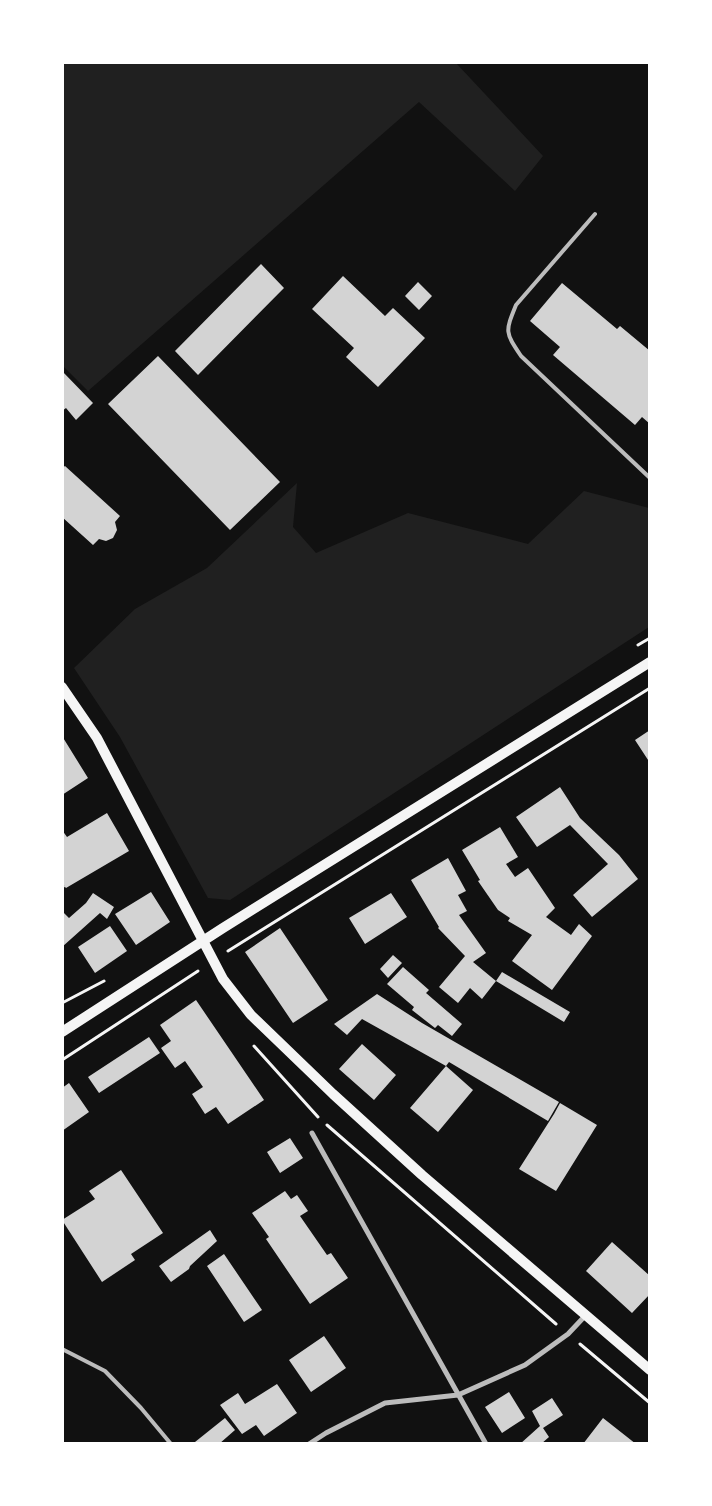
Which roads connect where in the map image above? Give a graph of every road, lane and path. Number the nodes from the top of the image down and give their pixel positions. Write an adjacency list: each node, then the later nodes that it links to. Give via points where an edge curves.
1 (595, 214): 2 (lane, via 516,305 508,324 508,337 521,356)
2 (650, 478)
3 (650, 662): 6 (main road)
4 (62, 687): 6 (main road, via 97,738)
5 (650, 688): 7 (path)
6 (204, 941): 7 (main road); 8 (main road)
7 (214, 960): 9 (path); 11 (main road, via 223,978 251,1015 422,1175)
8 (62, 1032)
9 (62, 1060)
10 (312, 1133): 15 (street)
11 (585, 1316): 12 (street); 14 (main road)
12 (568, 1334): 15 (street, via 525,1365); 16 (path)
13 (62, 1349): 17 (lane, via 105,1372)
14 (650, 1370)
15 (458, 1395): 18 (street, via 386,1403); 19 (street)
16 (650, 1403)
17 (171, 1444)
18 (309, 1444)
19 (486, 1444)

